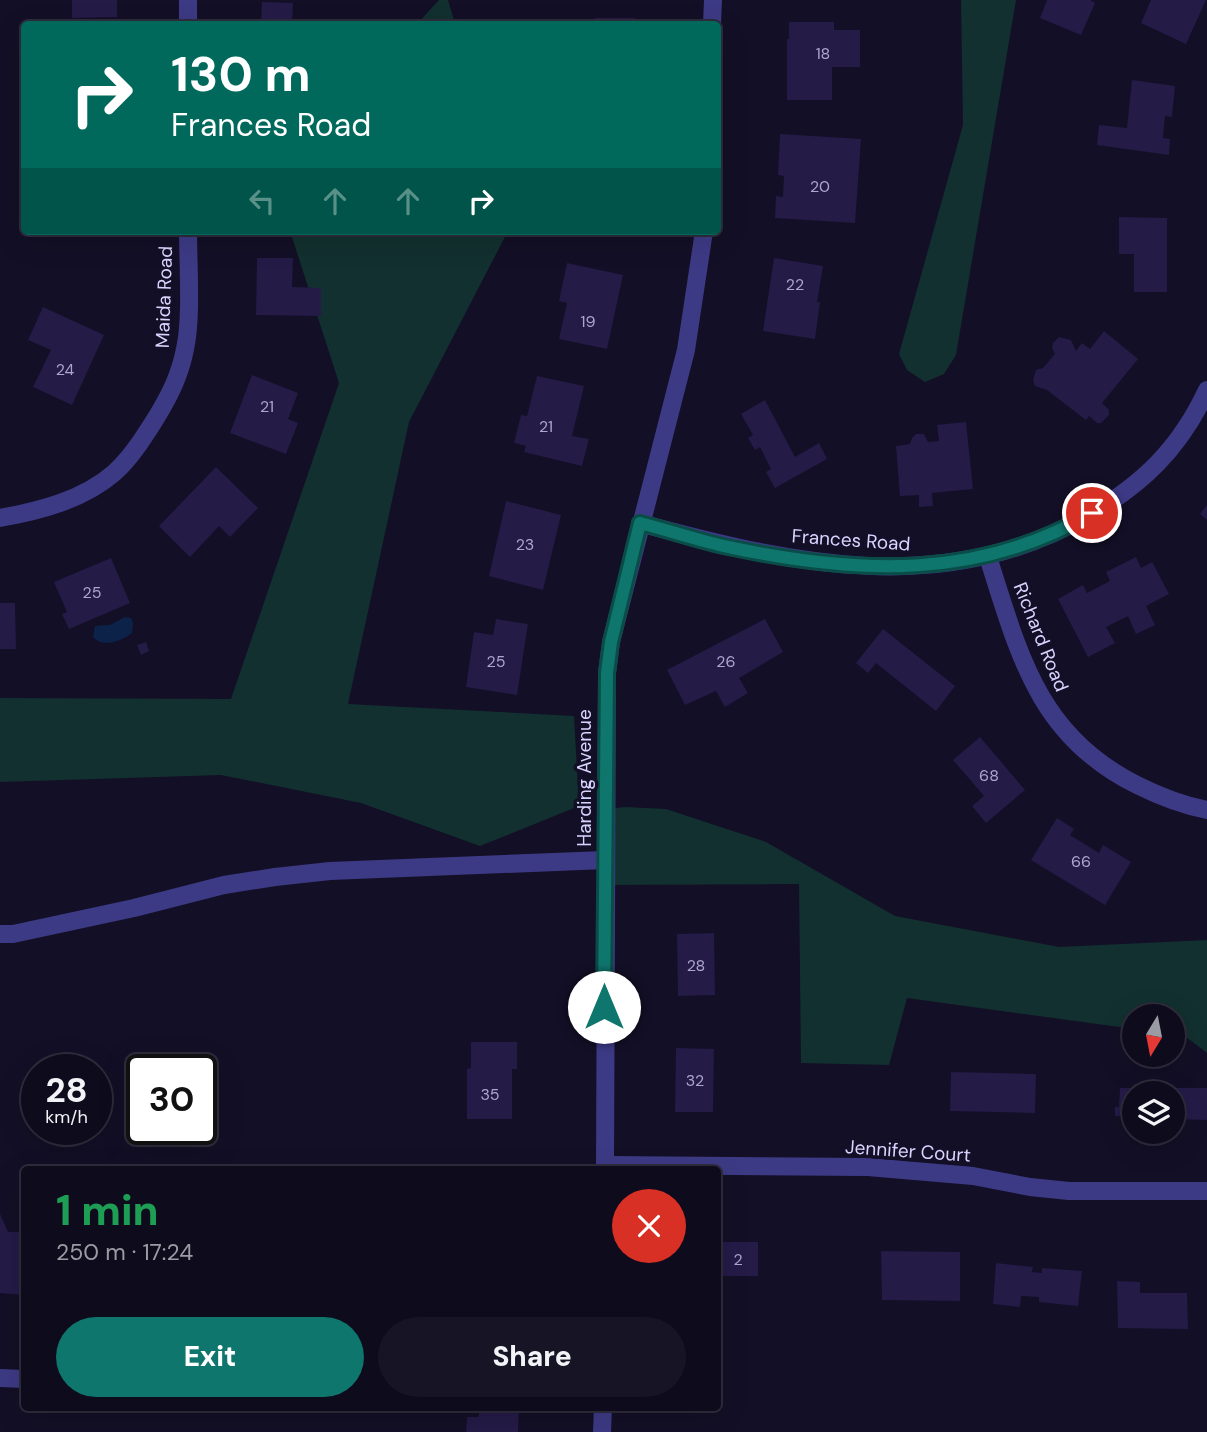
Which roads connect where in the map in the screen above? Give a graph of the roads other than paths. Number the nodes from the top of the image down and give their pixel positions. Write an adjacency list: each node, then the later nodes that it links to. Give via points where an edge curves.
1 (188, 0): 3 (street)
2 (713, 0): 4 (street)
3 (188, 21)
4 (712, 21)
5 (188, 235): 8 (street, Maida Road, via 186,347 174,388 153,423 113,474 76,496)
6 (703, 235): 9 (street, Harding Avenue, via 685,350)
7 (1207, 390): 10 (street, Frances Road, via 1178,440 1146,476 1118,498 1062,531)
8 (0, 518)
9 (640, 523): 10 (street, Frances Road, via 732,548 822,563 906,568); 12 (street, Harding Avenue, via 607,673)
10 (988, 557): 11 (street, Richard Road, via 1035,689 1072,741 1112,773 1162,797)
11 (1207, 810)
12 (605, 860): 13 (street, via 275,877); 14 (street, Harding Avenue)
13 (0, 934)
14 (604, 1166)
15 (721, 1167): 16 (street, Jennifer Court, via 868,1167 973,1175 1069,1191)
16 (1207, 1191)
17 (0, 1378): 18 (street)
18 (21, 1378)
19 (603, 1411): 20 (street)
20 (603, 1432)

